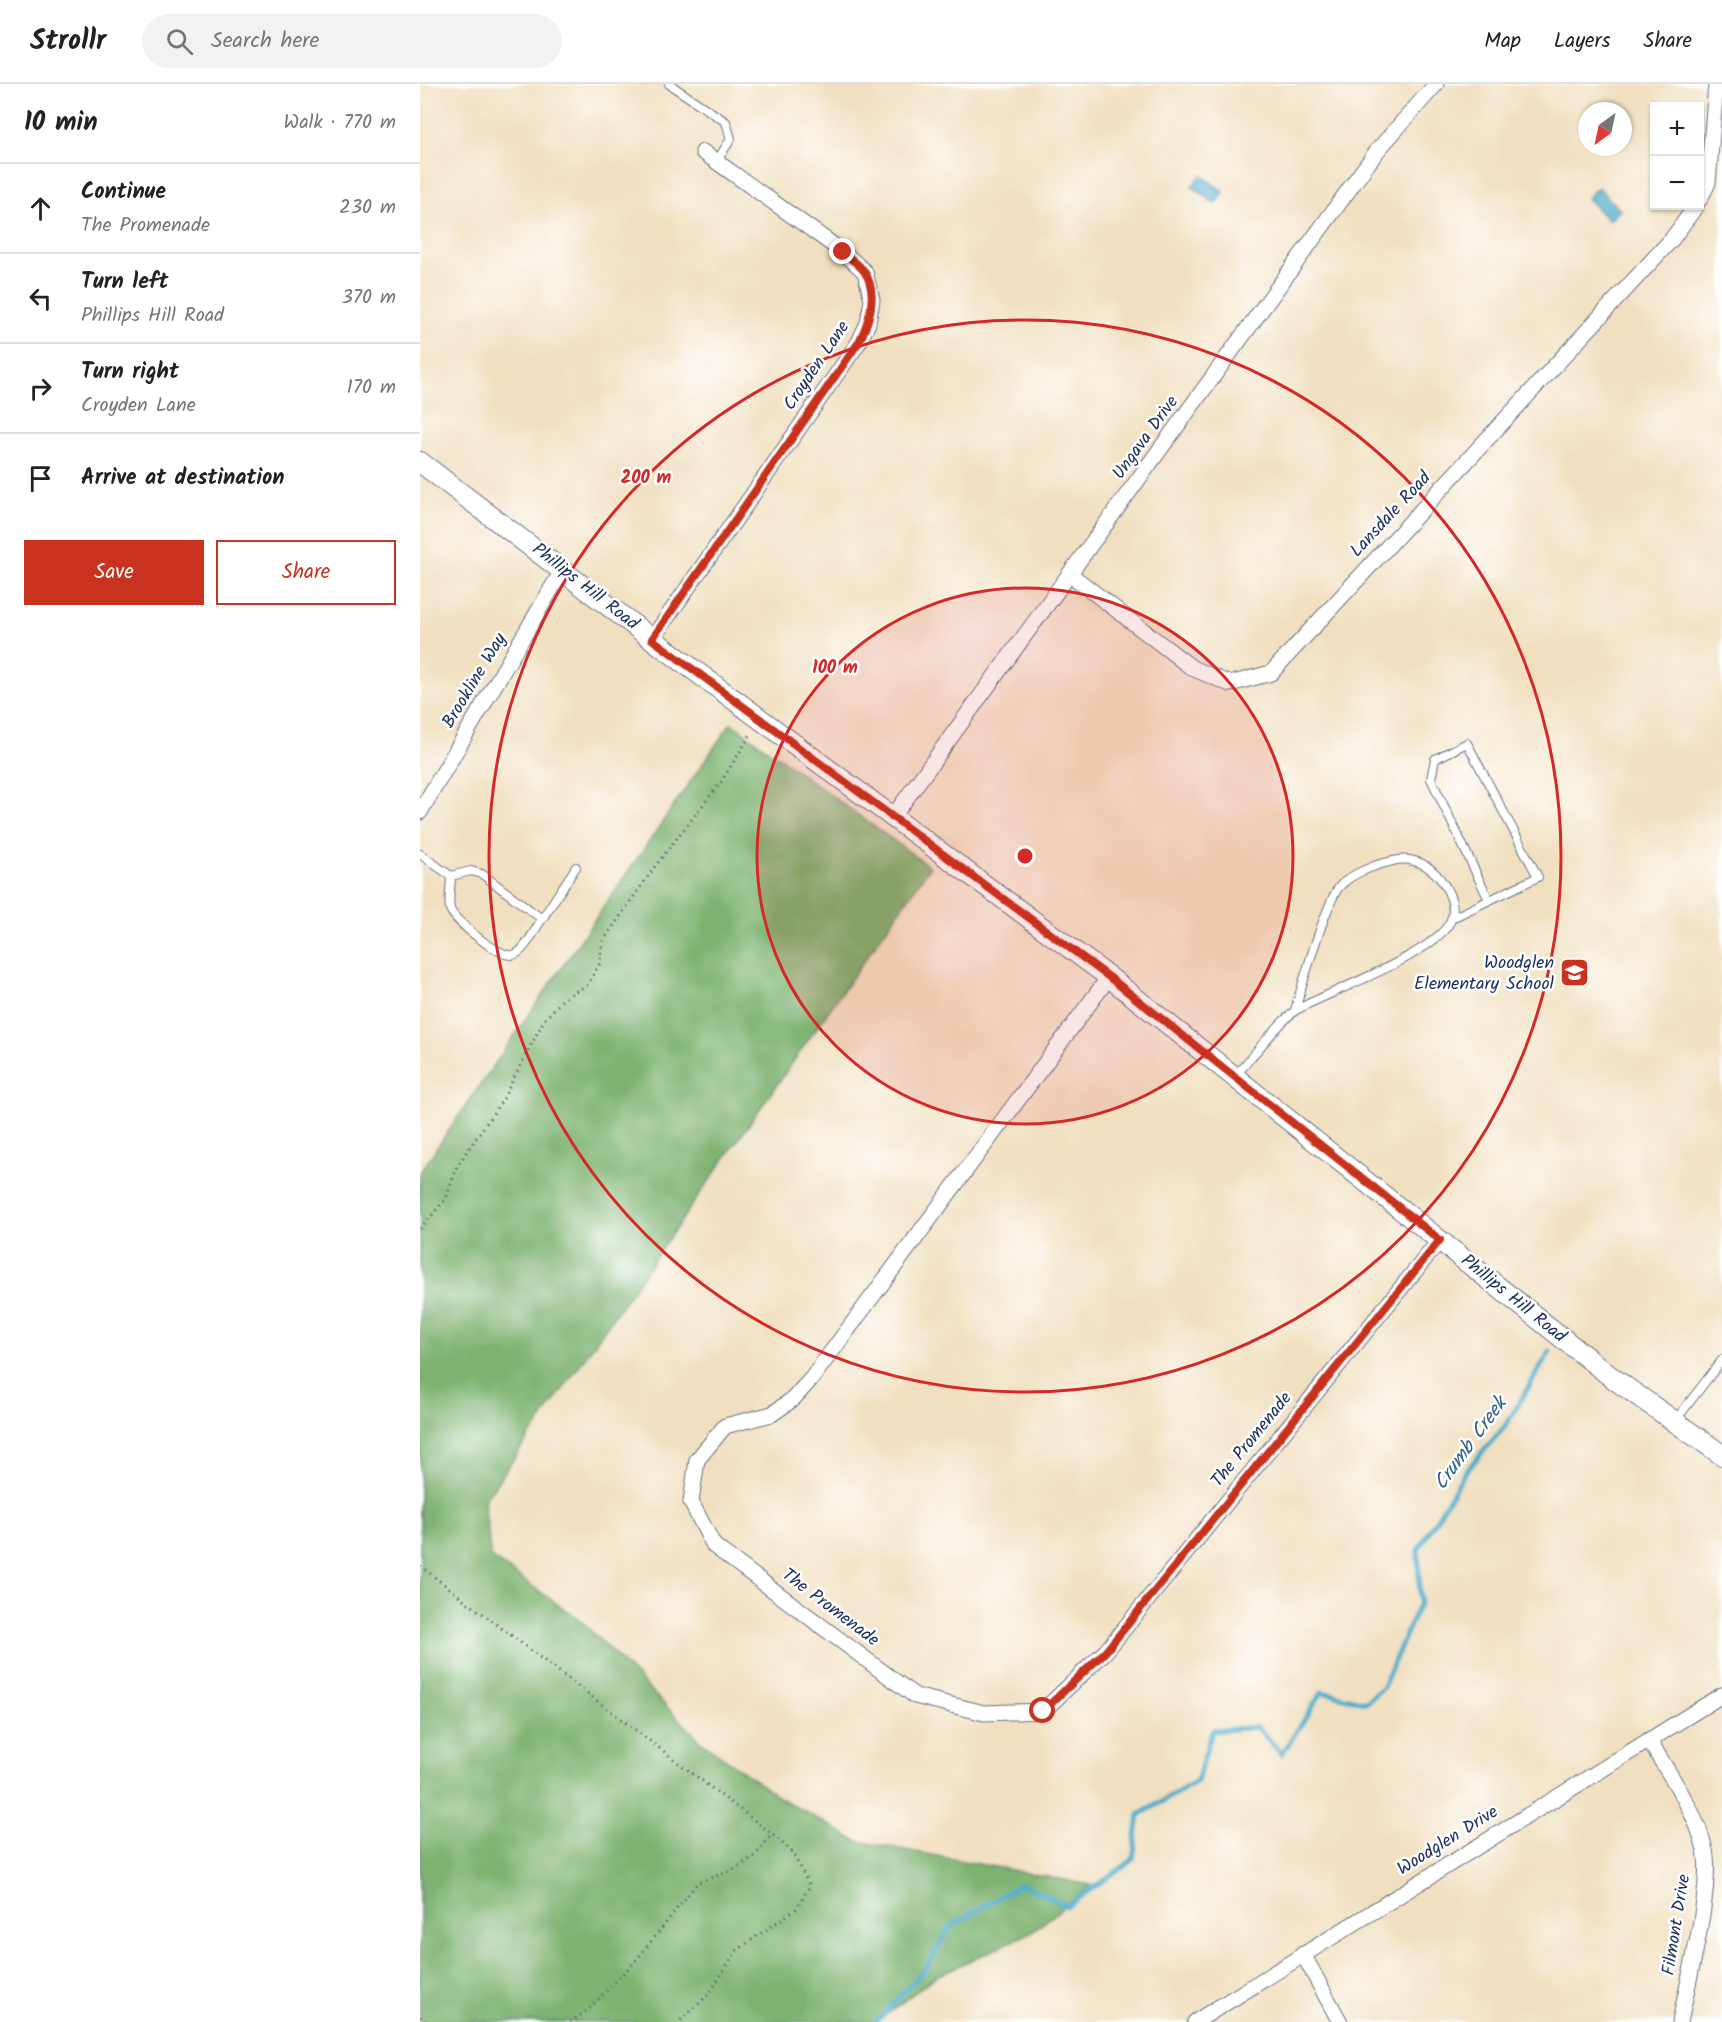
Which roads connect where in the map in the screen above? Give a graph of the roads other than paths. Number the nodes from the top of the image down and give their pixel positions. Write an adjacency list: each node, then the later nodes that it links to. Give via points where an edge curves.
1 (669, 84): 5 (lane, via 726,122 731,139)
2 (1436, 84): 10 (street, Ungava Drive, via 1377,152)
3 (1716, 84): 6 (street, via 1708,183)
4 (703, 152): 5 (street, Croyden Lane)
5 (716, 162): 11 (street, Croyden Lane, via 843,252 865,272 872,300 859,342)
6 (1704, 191)
7 (1693, 210): 10 (street, Lansdale Road, via 1672,239 1271,674 1230,684 1192,668)
8 (420, 462): 9 (street, Phillips Hill Road)
9 (563, 569): 11 (street, Phillips Hill Road); 12 (street, Brookline Way)
10 (1071, 575): 13 (street, Ungava Drive)
11 (652, 639): 13 (street, Phillips Hill Road)
12 (420, 812)
13 (892, 818): 20 (street, Phillips Hill Road)
14 (420, 854): 16 (lane)
15 (576, 867): 19 (lane)
16 (451, 876): 19 (lane, via 471,871 482,873); 19 (lane, via 450,909 463,925 507,955 521,950)
17 (1489, 900): 17 (lane, via 1538,877 1467,743 1435,759 1431,779); 18 (lane)
18 (1452, 918): 21 (lane, via 1443,931 1412,955); 21 (lane, via 1452,899 1426,864 1401,859 1379,864 1355,877 1340,886)
19 (542, 919)
20 (1109, 977): 22 (street, Phillips Hill Road); 23 (street, The Promenade, via 812,1378 793,1400 772,1414 725,1426 698,1460 691,1502 714,1546 915,1696 984,1713 1043,1711 1106,1651)
21 (1295, 1010): 22 (lane)
22 (1236, 1076): 23 (street, Phillips Hill Road)
23 (1440, 1240): 25 (street, Phillips Hill Road)
24 (1722, 1360): 25 (lane)
25 (1674, 1422): 26 (street, Phillips Hill Road)
26 (1722, 1455)
27 (1722, 1695): 28 (street, Woodglen Drive)
28 (1649, 1740): 29 (street, Woodglen Drive); 32 (street, Filmont Drive, via 1696,1821 1706,1852 1705,1893)
29 (1303, 1954): 30 (street, Woodglen Drive); 31 (street)
30 (1195, 2022)
31 (1340, 2022)
32 (1680, 2022)

